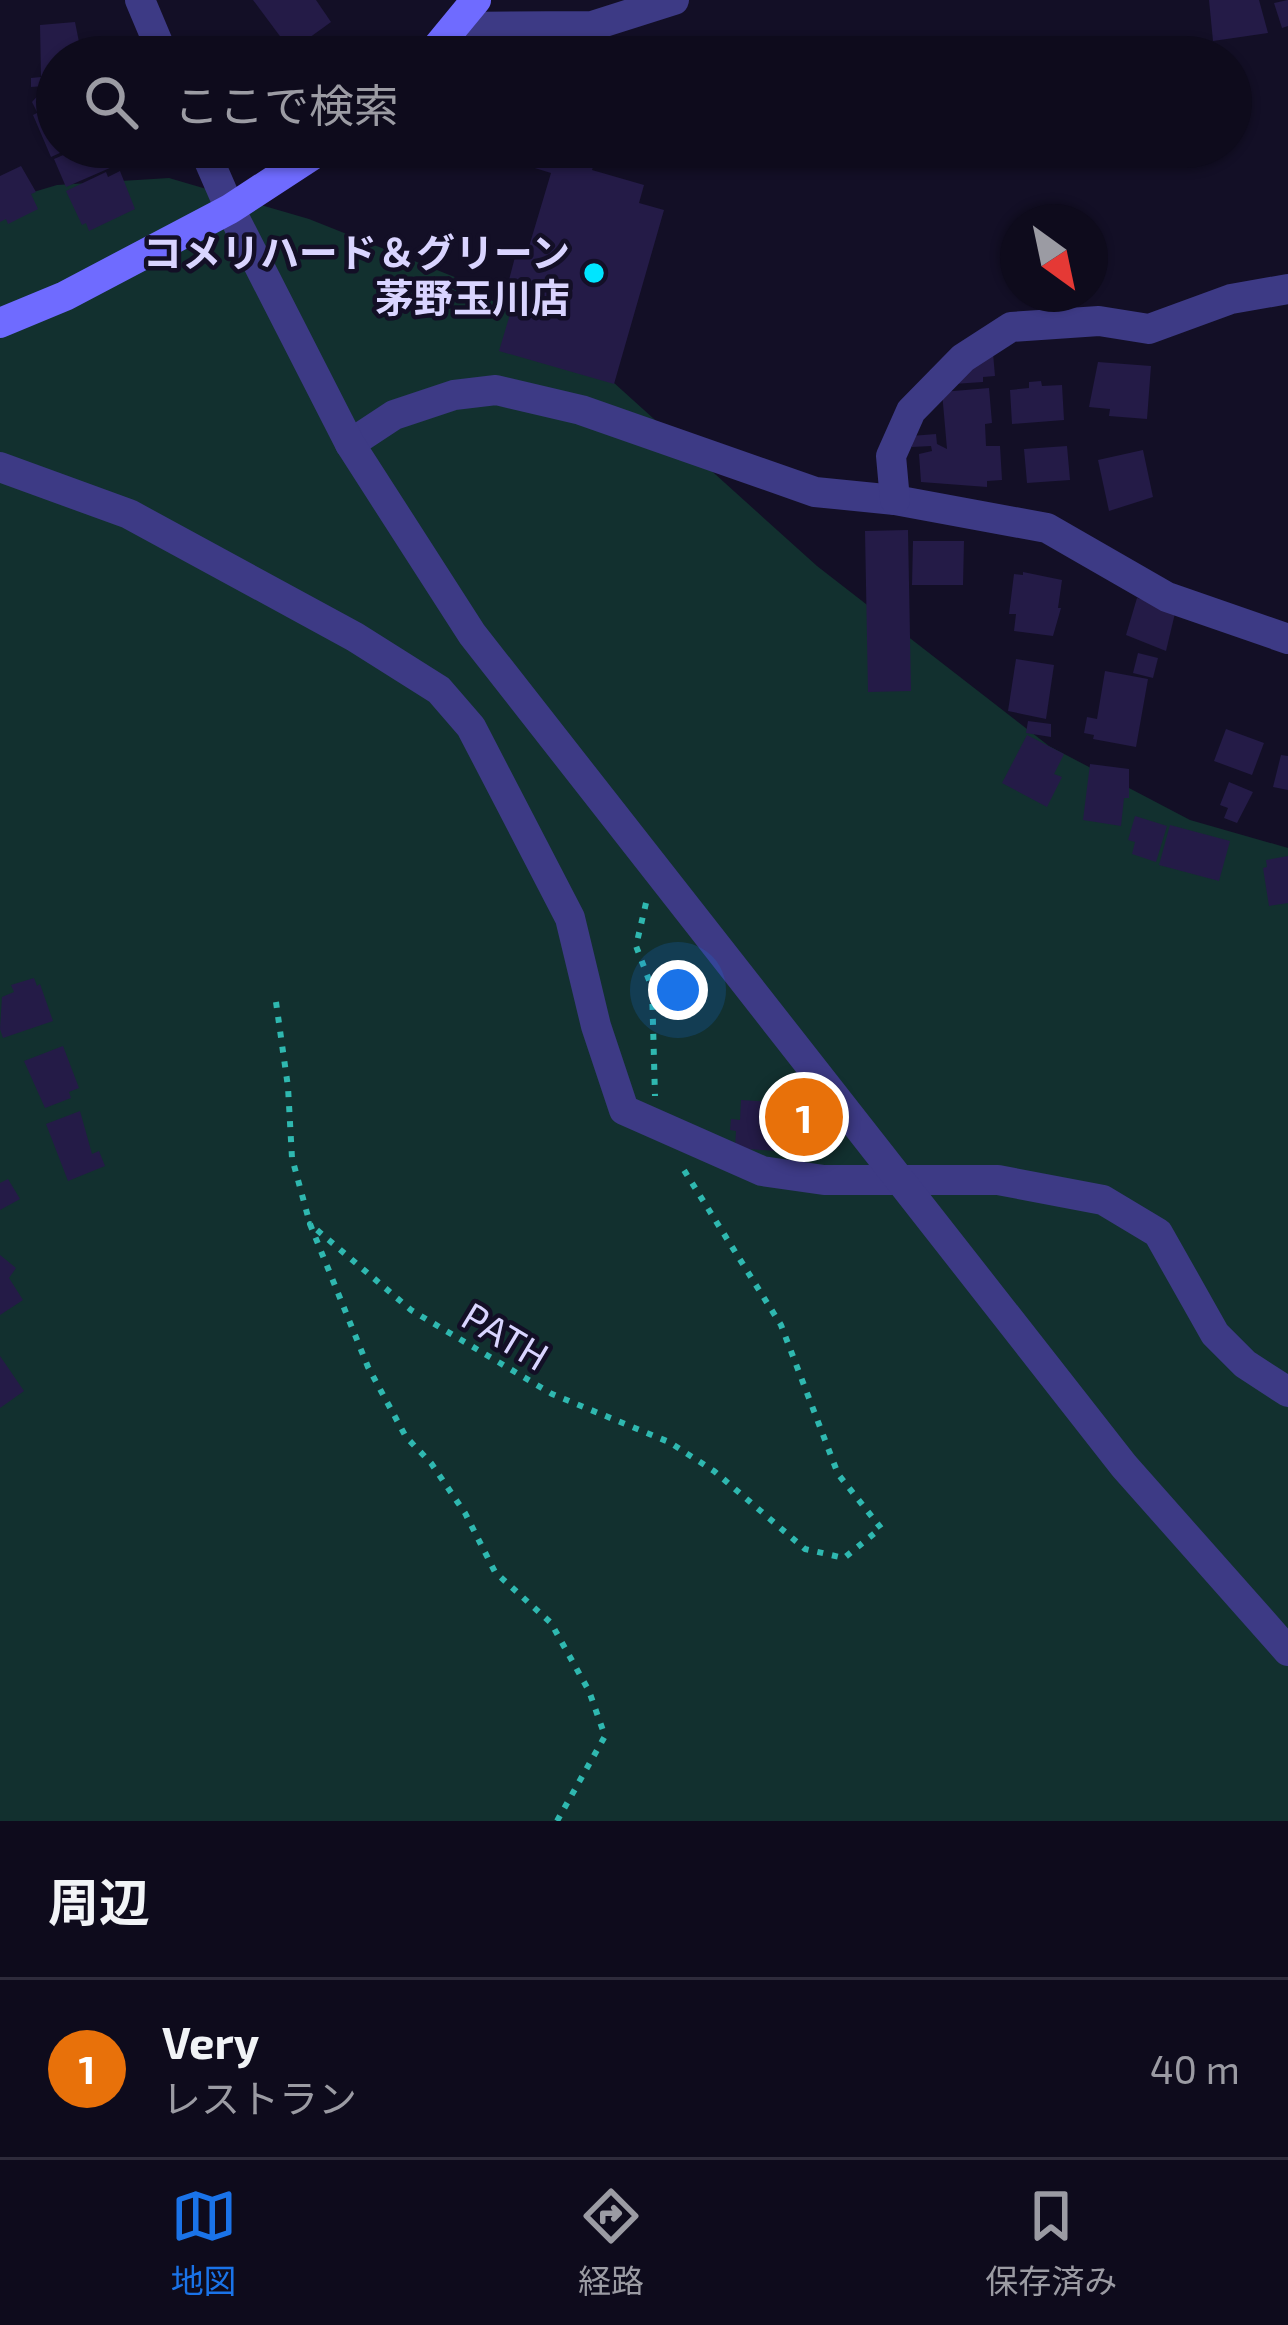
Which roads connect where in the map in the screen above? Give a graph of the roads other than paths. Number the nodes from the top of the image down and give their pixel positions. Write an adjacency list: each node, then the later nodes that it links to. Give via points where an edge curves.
1 (140, 0): 5 (street)
2 (476, 0): 4 (main road)
3 (674, 0): 4 (street, via 592,26)
4 (455, 27): 6 (main road)
5 (155, 36)
6 (447, 36)
7 (212, 168): 9 (street)
8 (293, 168): 9 (main road)
9 (230, 209): 11 (main road); 12 (street)
10 (1288, 289): 14 (street, via 1231,299 1149,329 1100,321 1011,327 964,358 911,411 891,456)
11 (0, 323)
12 (350, 444): 14 (street, via 394,415 496,390 581,410 815,492); 16 (street, via 472,634)
13 (0, 467): 16 (street, via 129,514 439,690 471,727 570,917 624,1110 762,1172)
14 (896, 500): 15 (street, via 1046,528 1167,597)
15 (1288, 639)
16 (902, 1180): 17 (street, via 998,1180 1102,1200 1158,1233 1215,1334); 18 (street, via 1124,1466)
17 (1288, 1392)
18 (1288, 1651)

